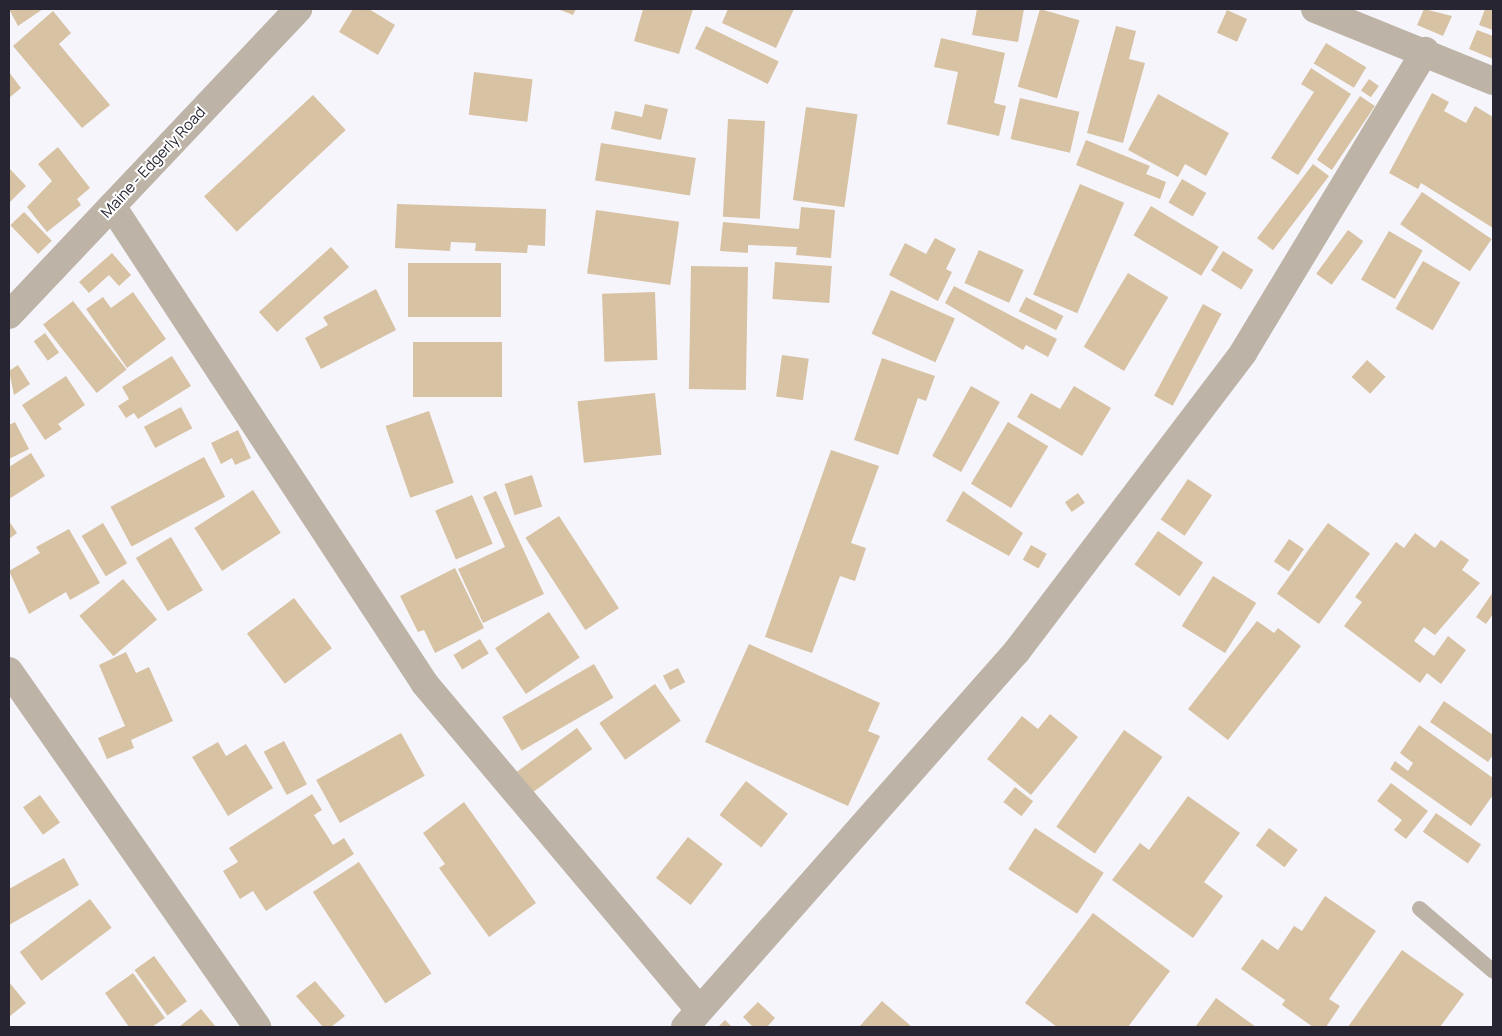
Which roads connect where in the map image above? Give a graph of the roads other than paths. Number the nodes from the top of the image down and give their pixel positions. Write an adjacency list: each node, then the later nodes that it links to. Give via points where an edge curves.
1 (298, 9): 5 (street, Maine - Edgerly Road)
2 (1315, 9): 3 (street)
3 (1425, 51): 4 (street); 10 (street, via 1243,353 1017,651)
4 (1493, 81)
5 (112, 206): 6 (street, Maine - Edgerly Road); 10 (street, via 425,684)
6 (9, 315)
7 (9, 670): 11 (street)
8 (1420, 908): 9 (lane)
9 (1493, 972)
10 (692, 1019)
11 (257, 1027)

